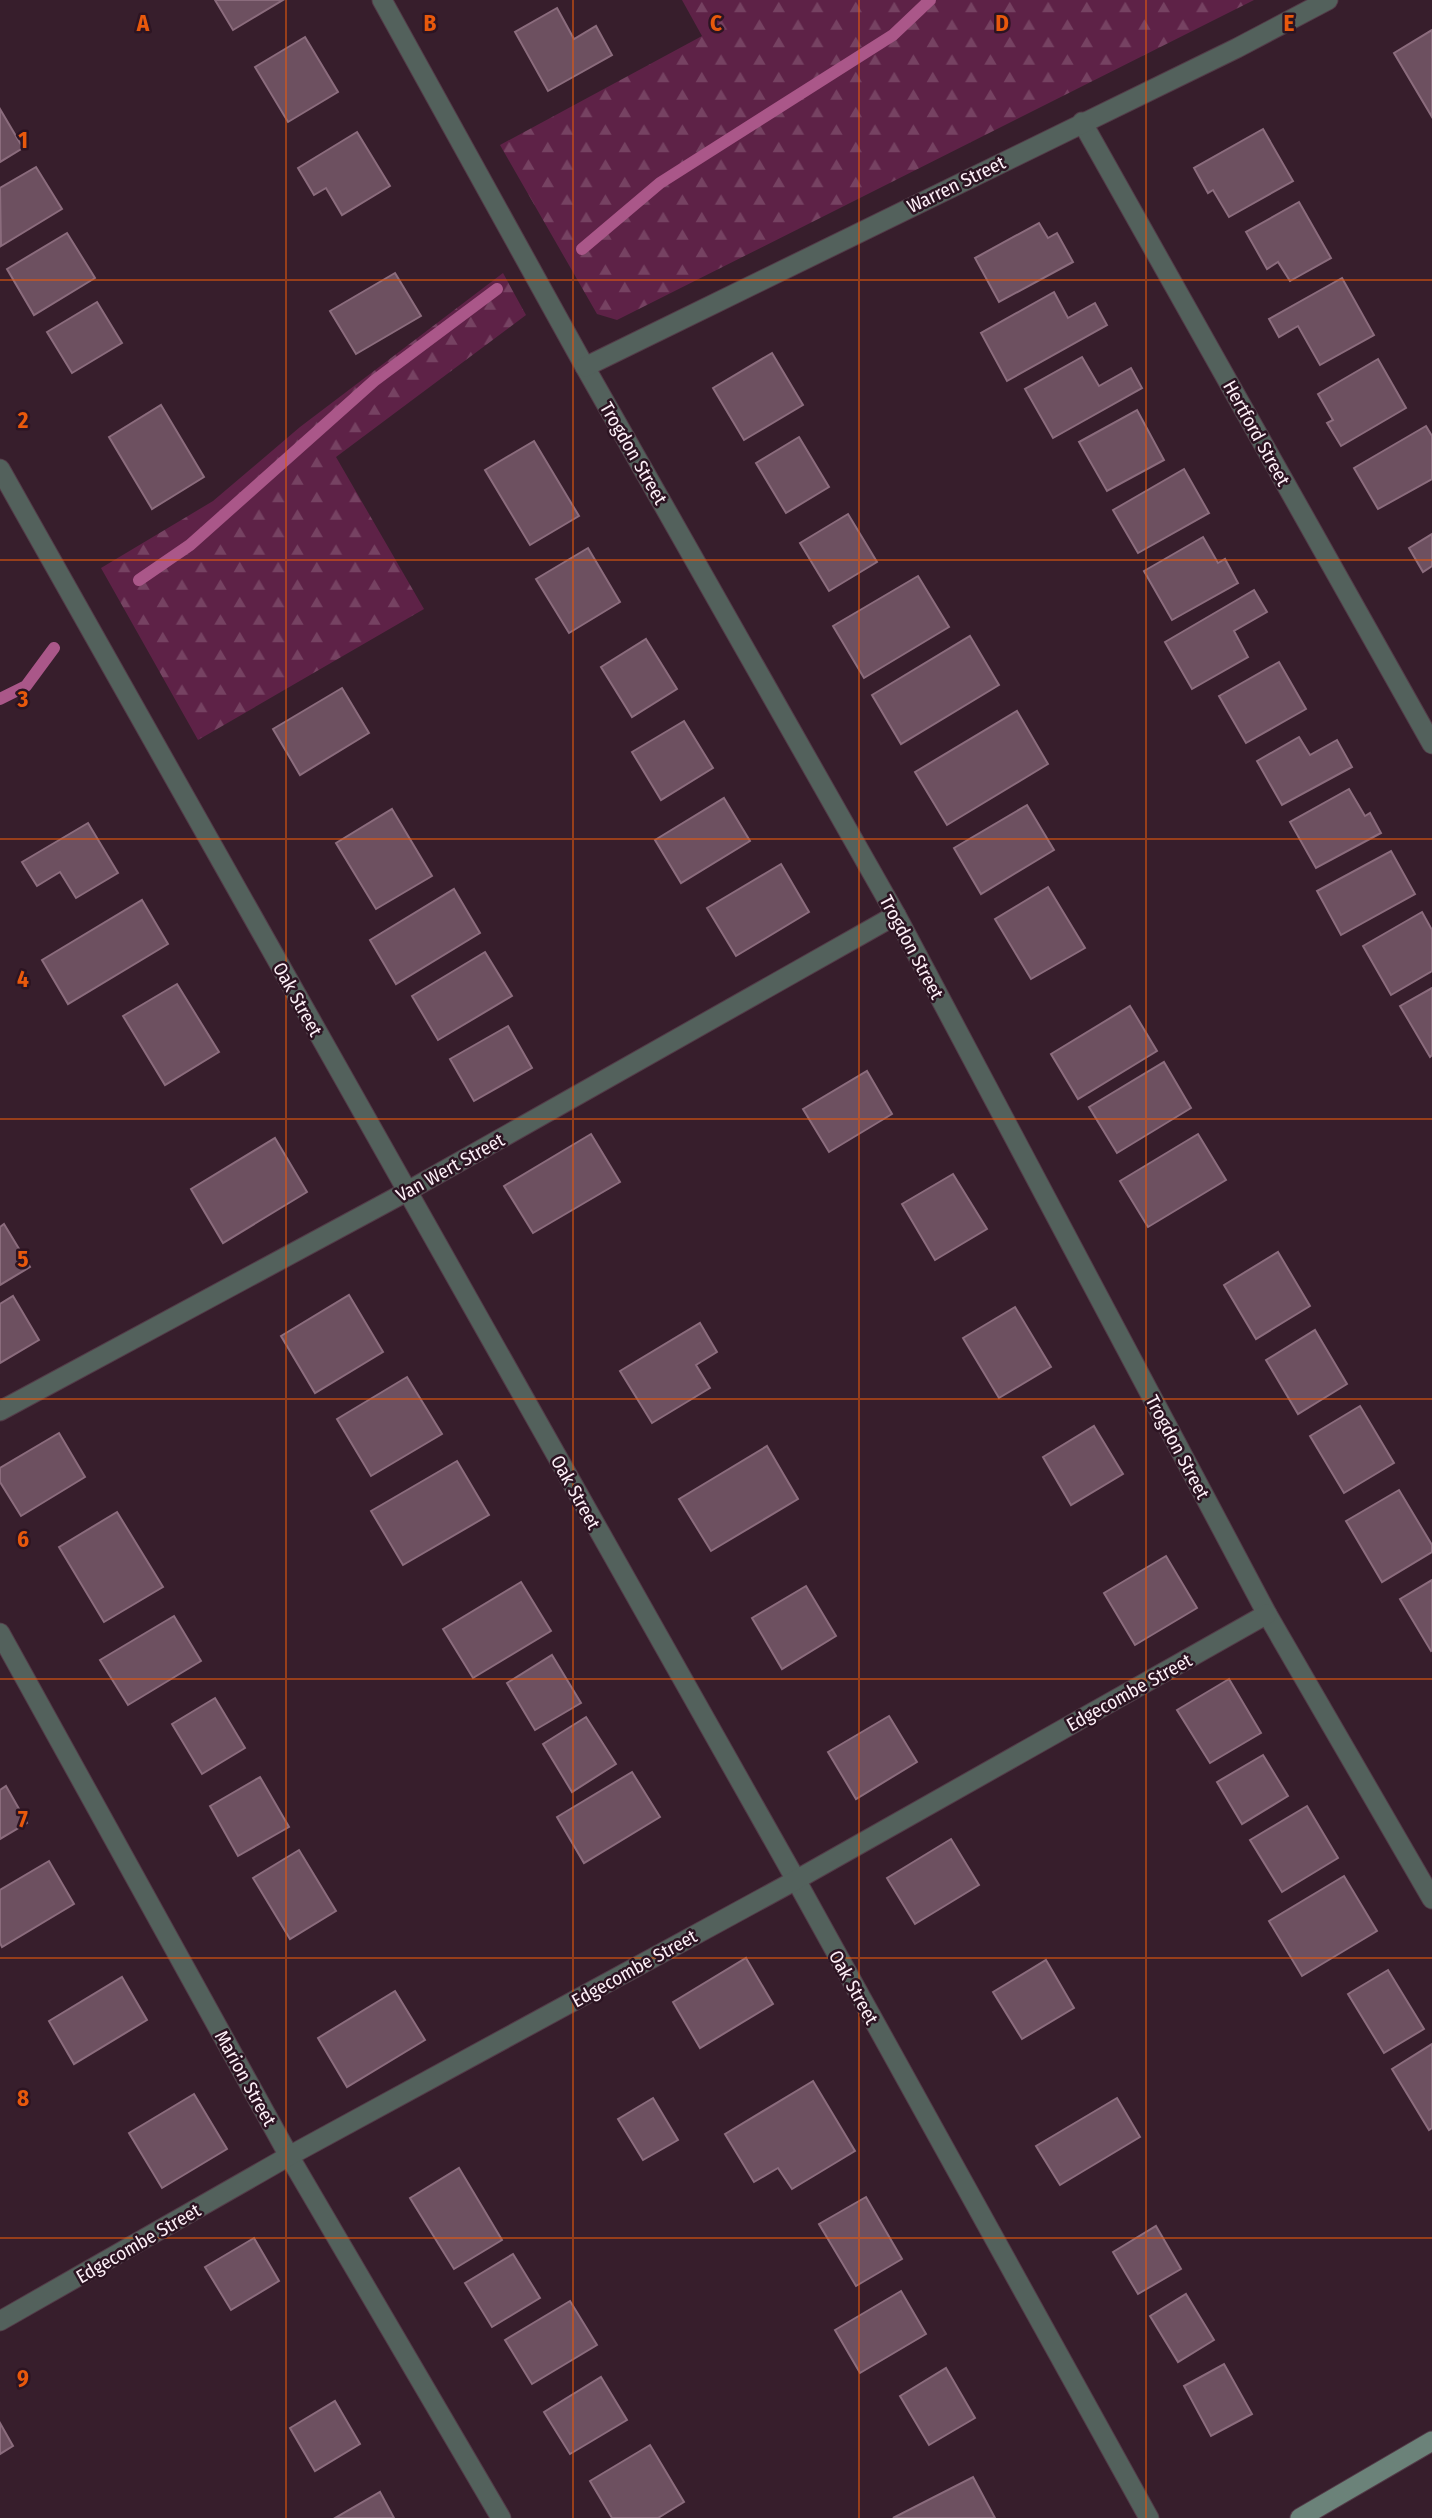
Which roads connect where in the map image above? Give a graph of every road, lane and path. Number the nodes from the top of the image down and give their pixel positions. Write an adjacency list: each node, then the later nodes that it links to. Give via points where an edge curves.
1 (382, 0): 4 (street, Trogdon Street)
2 (1328, 0): 3 (street, Warren Street)
3 (1082, 122): 4 (street, Warren Street); 6 (street, Hertford Street)
4 (585, 367): 7 (street, Trogdon Street)
5 (0, 469): 8 (street, Oak Street)
6 (1432, 744)
7 (896, 915): 8 (street, Van Wert Street); 10 (street, Trogdon Street)
8 (406, 1192): 9 (street, Van Wert Street); 12 (street, Oak Street)
9 (0, 1411)
10 (1267, 1614): 12 (street, Edgecombe Street); 13 (street, Trogdon Street)
11 (0, 1633): 14 (street, Marion Street)
12 (796, 1880): 14 (street, Edgecombe Street); 18 (street, Oak Street)
13 (1432, 1899)
14 (289, 2156): 15 (street, Edgecombe Street); 17 (street, Marion Street)
15 (0, 2321)
16 (1432, 2441): 19 (main road)
17 (500, 2518)
18 (1149, 2518)
19 (1300, 2518)

